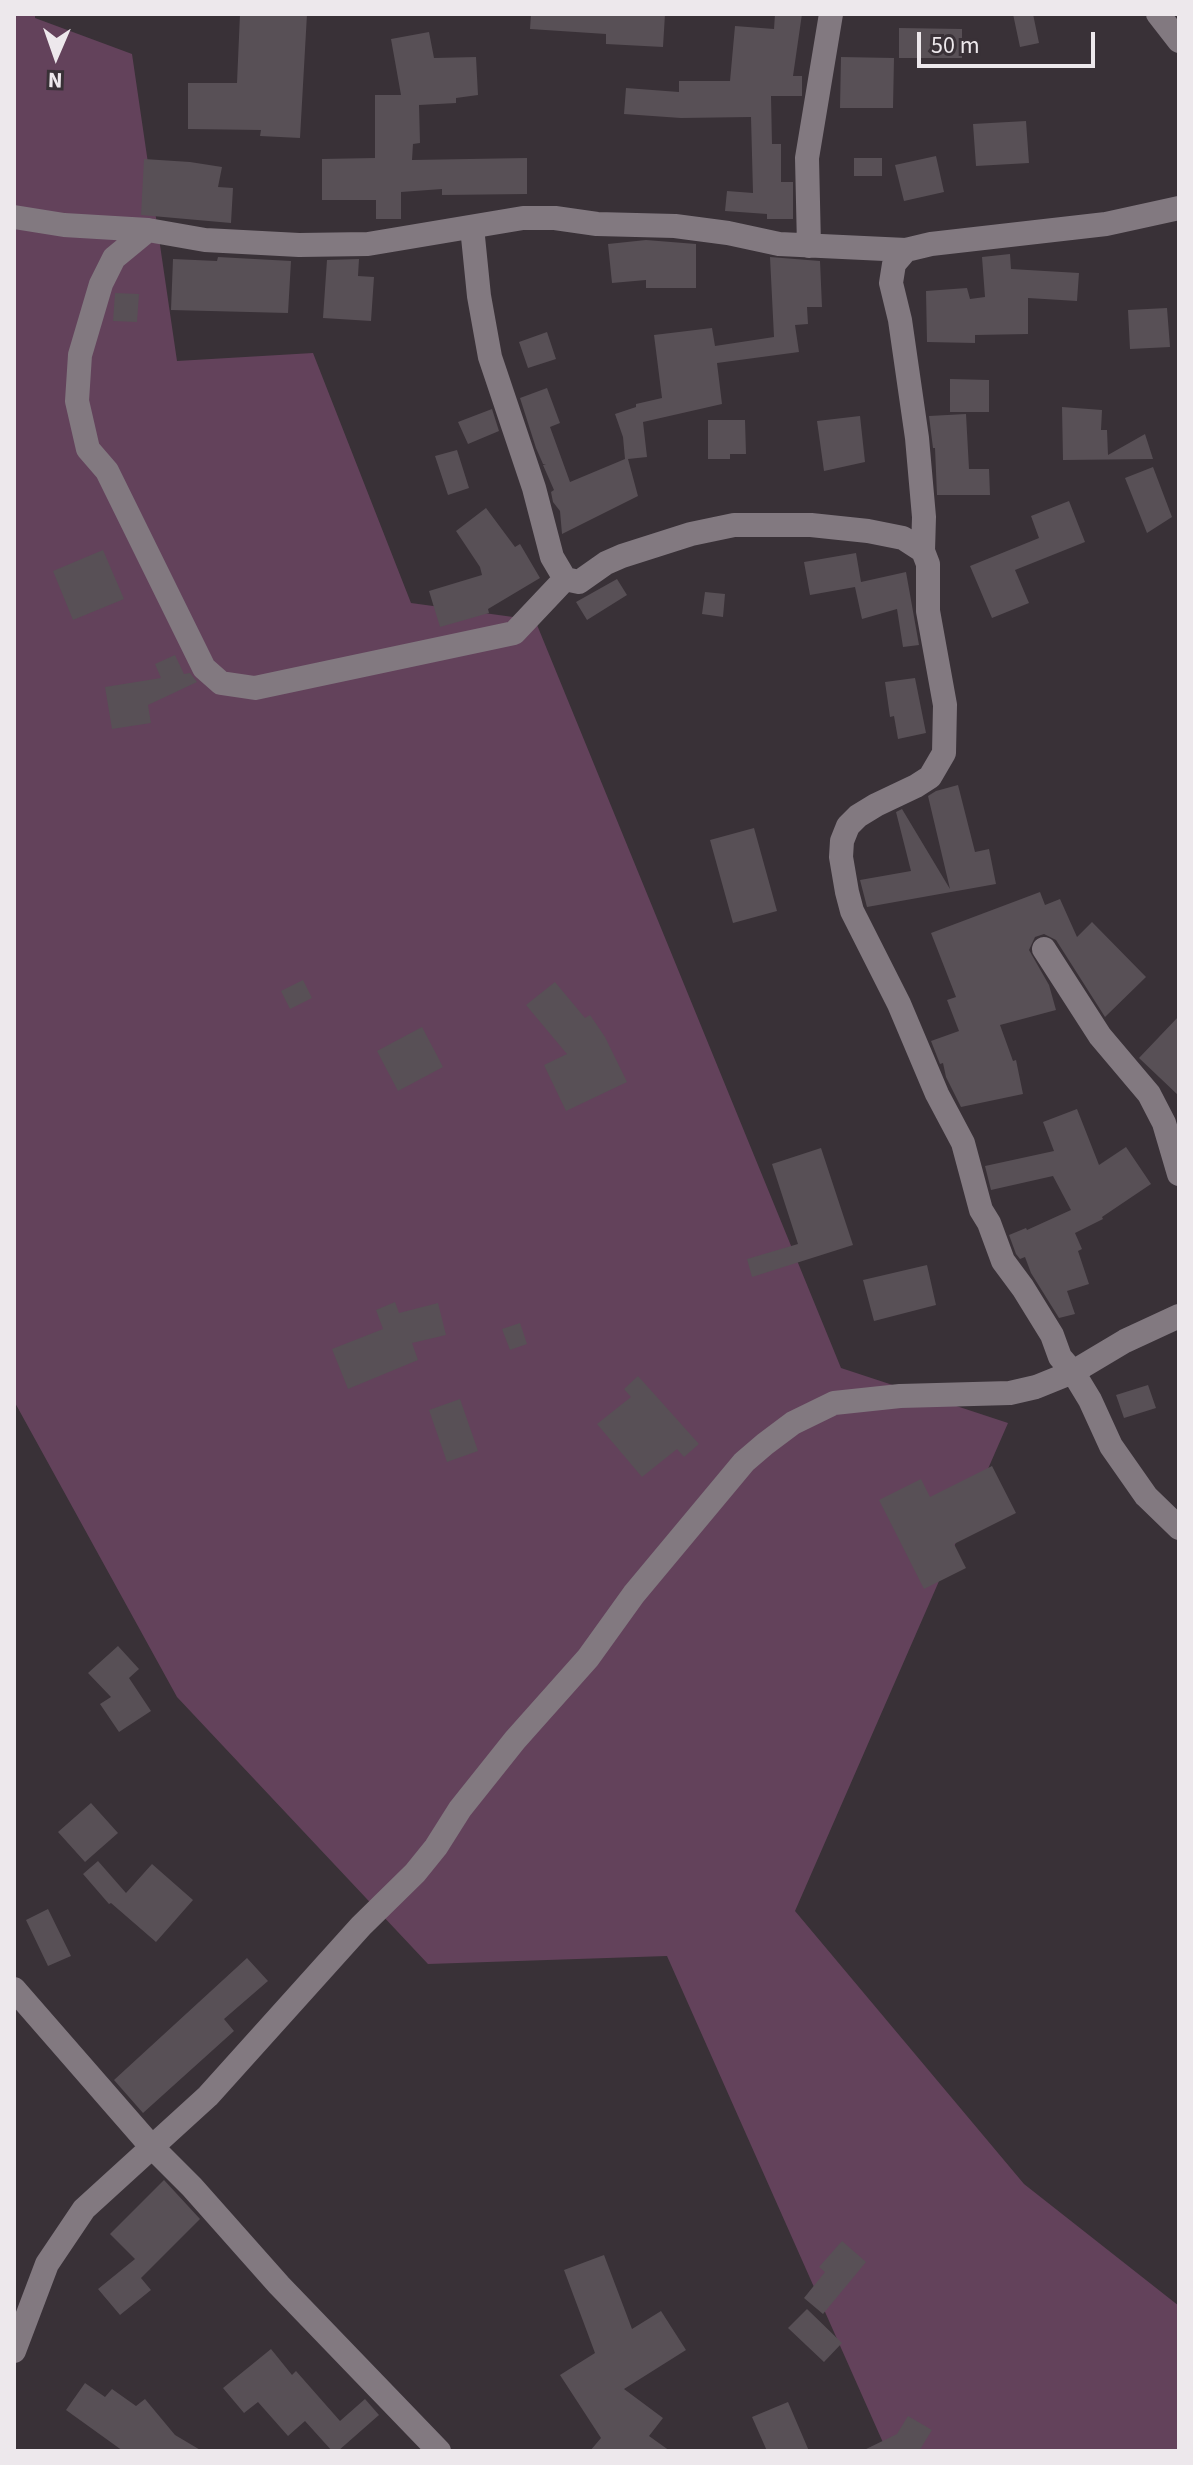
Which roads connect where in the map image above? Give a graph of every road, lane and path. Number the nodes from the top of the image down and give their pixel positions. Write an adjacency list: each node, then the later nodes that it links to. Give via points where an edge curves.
1 (831, 14): 8 (street, via 807,158)
2 (1158, 14): 3 (street)
3 (1179, 41)
4 (1179, 208): 9 (street, via 1106,224)
5 (14, 217): 7 (street)
6 (472, 227): 7 (street, via 368,244 299,245 205,240); 8 (street, via 555,218 675,226); 11 (street, via 490,357 552,557)
7 (148, 230): 11 (street, via 114,258 101,284 80,355 77,401 88,449 107,471 204,668 221,683 255,688 514,633)
8 (809, 246): 9 (street)
9 (906, 250): 10 (street, via 894,264 891,283 917,438)
10 (923, 551): 11 (street, via 903,538 868,531 734,525 622,556 579,582); 15 (street, via 945,705 944,753 930,777 848,826 841,857 852,911 963,1143 981,1210 1003,1261)
11 (565, 579)
12 (1044, 949): 13 (street, via 1100,1036 1149,1094)
13 (1179, 1174)
14 (1179, 1316): 15 (street)
15 (1073, 1372): 16 (street, via 1111,1446 1146,1496); 18 (street, via 1010,1393 834,1403 765,1444 634,1594 588,1658 460,1809 415,1873 208,2096)
16 (1179, 1528)
17 (14, 1989): 18 (street)
18 (150, 2145): 19 (street, via 84,2209 47,2264); 20 (street)
19 (14, 2351)
20 (439, 2451)

